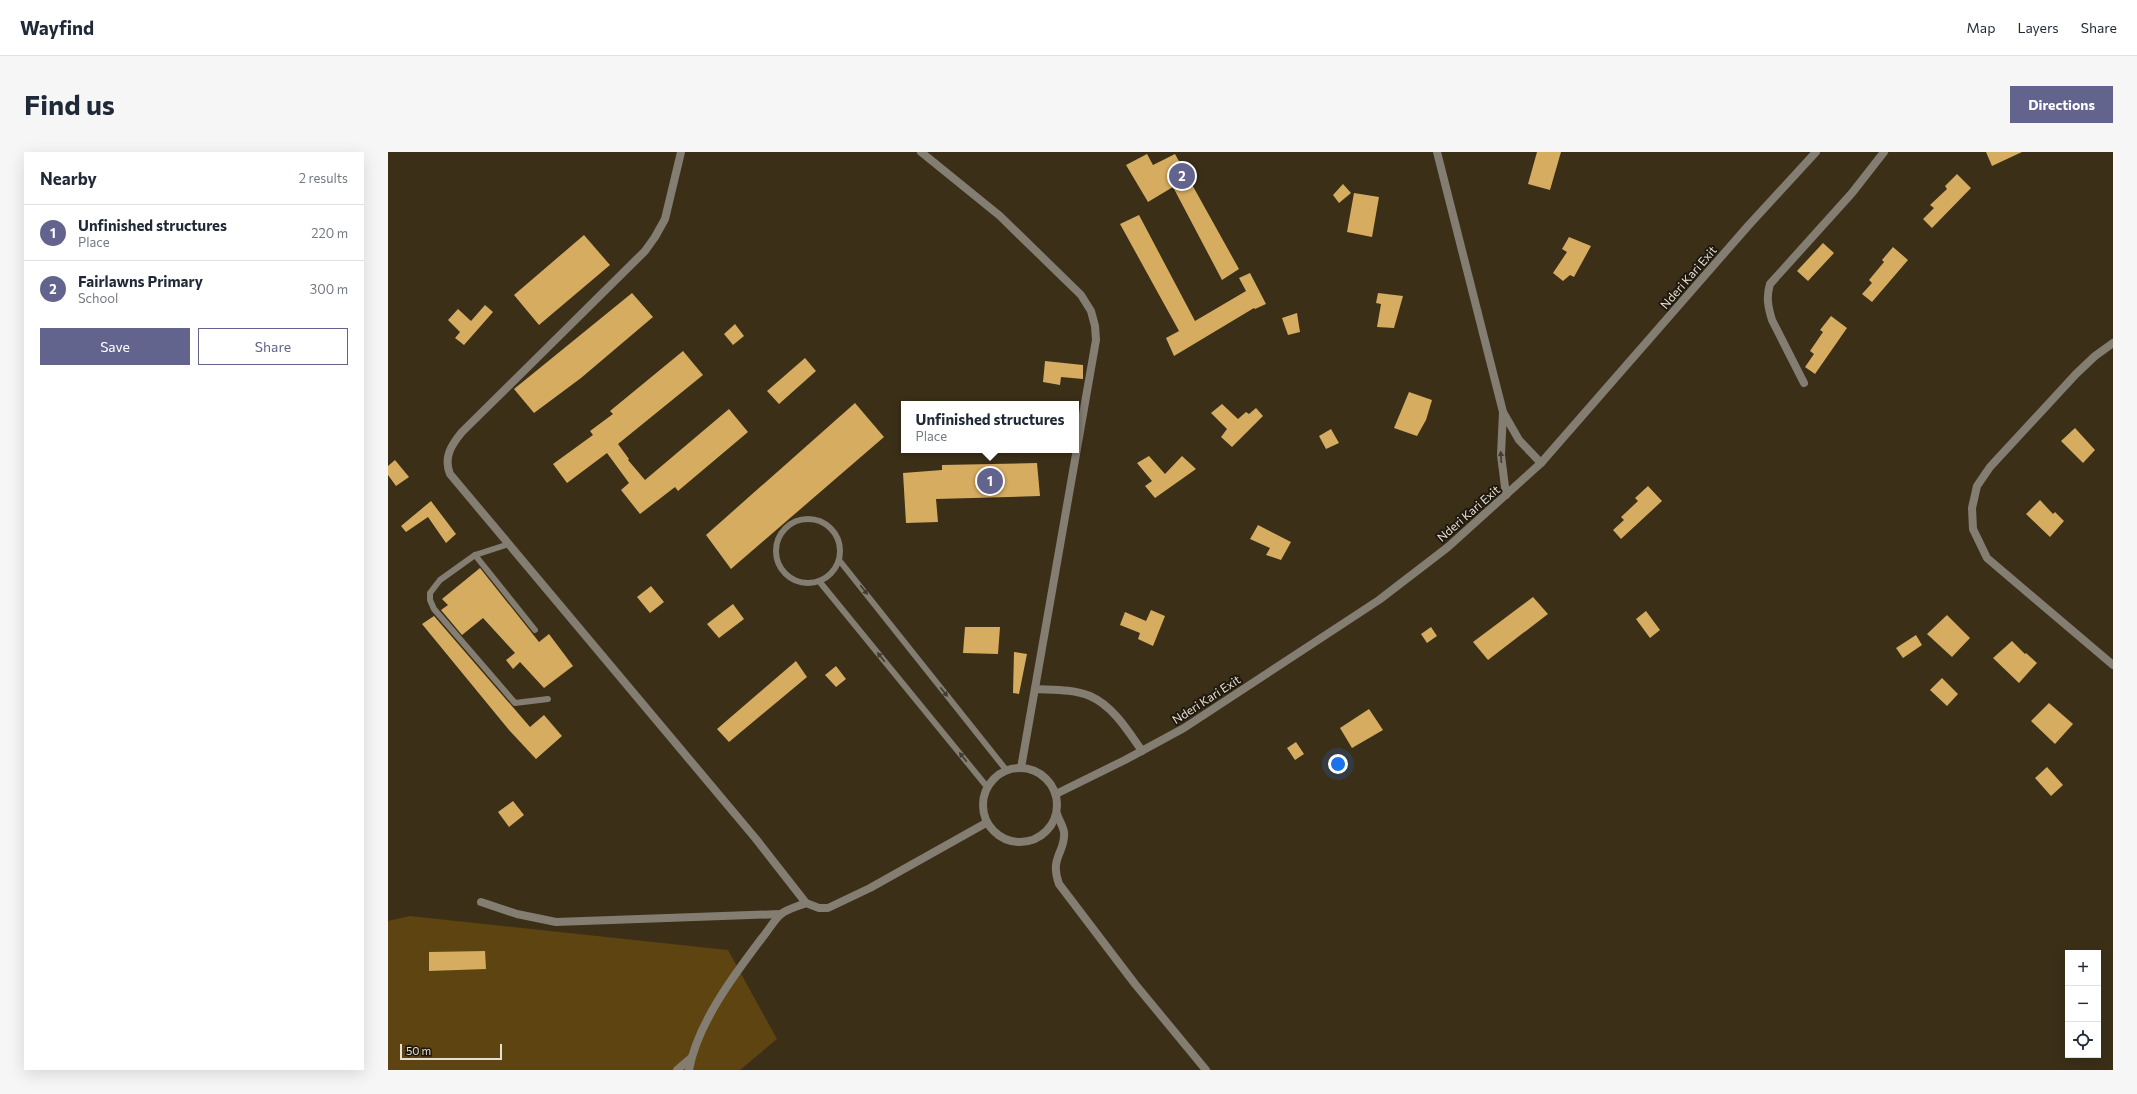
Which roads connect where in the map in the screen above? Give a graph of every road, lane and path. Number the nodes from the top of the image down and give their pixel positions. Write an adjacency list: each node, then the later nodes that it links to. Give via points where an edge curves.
1 (682, 152): 13 (street, via 665,219 645,251 462,432 449,451 447,462 450,474)
2 (921, 152): 9 (street, via 1000,216 1081,295 1091,311 1096,340)
3 (1437, 152): 8 (street)
4 (1816, 152): 11 (street, Nderi Kari Exit)
5 (1884, 152): 7 (street, via 1852,193 1770,284 1768,309)
6 (2113, 344): 18 (street, via 2095,356 2076,374 1990,467 1977,486 1972,508 1973,529 1987,558)
7 (1804, 383)
8 (1503, 412): 11 (street, via 1519,440); 12 (street, one-way to 8, via 1501,455)
9 (1079, 442)
10 (1077, 453): 19 (street)
11 (1541, 462): 12 (street, Nderi Kari Exit)
12 (1506, 495): 21 (street, Nderi Kari Exit, via 1448,547 1380,600 1184,728)
13 (509, 544): 14 (lane); 29 (street, via 756,839)
14 (475, 555): 17 (lane); 20 (lane, via 435,586 430,593 434,609 515,703)
15 (840, 560): 16 (lane, via 828,577); 16 (lane, via 838,538 825,522 804,518 785,528 778,537 776,548 776,558 781,568 797,581); 23 (lane, one-way to 23)
16 (819, 582): 24 (lane, one-way to 16)
17 (535, 630)
18 (2113, 665)
19 (1035, 689): 21 (street, via 1068,691 1089,696 1117,717); 22 (street)
20 (548, 699)
21 (1142, 751): 25 (street, Nderi Kari Exit)
22 (1021, 768): 23 (street); 25 (street, via 1032,770 1042,776)
23 (1007, 771): 24 (street, via 996,778)
24 (988, 788): 27 (street, via 983,801)
25 (1056, 794): 26 (street)
26 (1057, 814): 27 (street, via 1048,830 1038,838 1026,842 1013,842 1001,837); 34 (street, via 1064,831 1055,865 1060,884 1134,984)
27 (986, 823): 29 (street, via 870,888 828,908)
28 (481, 902): 30 (street, via 517,914 556,922)
29 (806, 903): 30 (street)
30 (781, 914): 31 (street, via 728,985 701,1033)
31 (691, 1058): 32 (street); 33 (street)
32 (677, 1070)
33 (689, 1070)
34 (1206, 1070)

